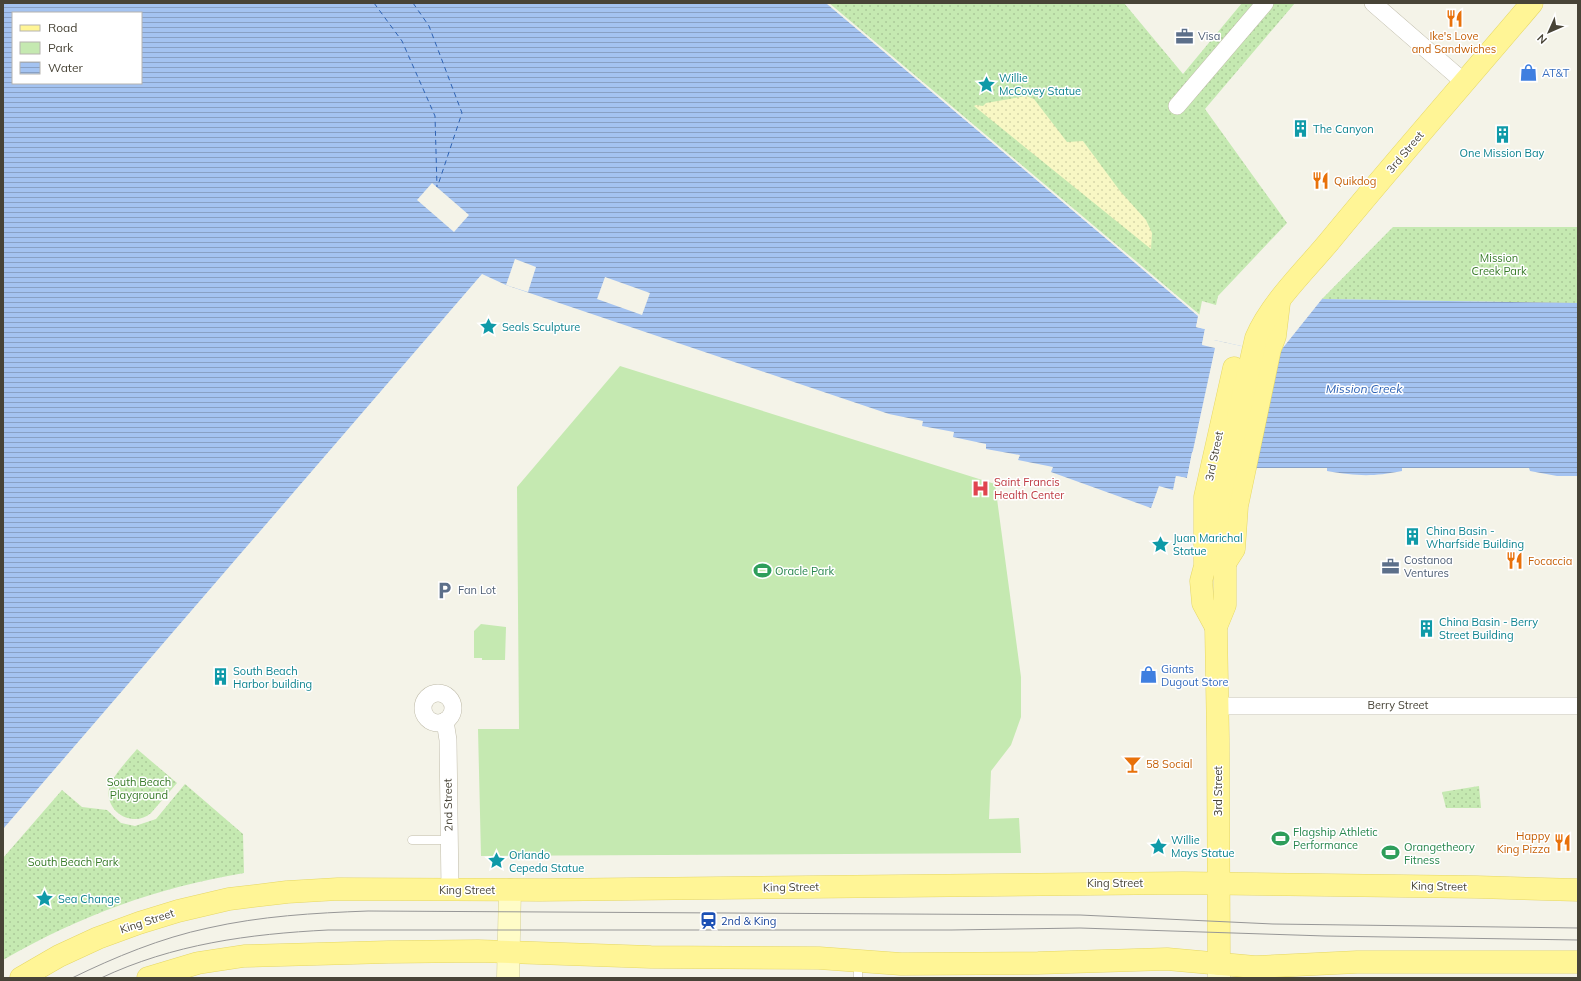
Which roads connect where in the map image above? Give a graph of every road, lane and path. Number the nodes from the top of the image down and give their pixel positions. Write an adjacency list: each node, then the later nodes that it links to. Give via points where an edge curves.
1 (1265, 3): 5 (street)
2 (1373, 3): 4 (street)
3 (1532, 3): 4 (main road, 3rd Street)
4 (1464, 82): 6 (main road, 3rd Street)
5 (1177, 106)
6 (1279, 302): 7 (main road, 3rd Street, via 1275,336); 7 (main road, 3rd Street, via 1248,322)
7 (1255, 345): 8 (main road, 3rd Street); 8 (main road, 3rd Street)
8 (1230, 456): 9 (main road, 3rd Street, via 1237,506 1234,549 1225,563 1224,605); 9 (main road, 3rd Street, via 1205,497 1205,566 1201,581 1203,603)
9 (1216, 627): 10 (main road, 3rd Street)
10 (1218, 706): 11 (street, Berry Street); 15 (main road, 3rd Street)
11 (1578, 706)
12 (445, 721): 14 (street, 2nd Street, via 448,740)
13 (412, 840): 14 (lane)
14 (449, 840): 16 (street, 2nd Street)
15 (1219, 883): 17 (main road, King Street); 18 (main road, King Street); 22 (main road, 3rd Street)
16 (450, 890): 17 (main road, King Street); 23 (main road, King Street, via 338,889 280,892 229,899 178,911 98,938 59,956)
17 (510, 890): 19 (street)
18 (1578, 890)
19 (509, 952): 21 (main road, via 651,957 819,958); 24 (main road, via 244,956 198,963); 25 (street)
20 (1578, 962): 22 (main road, via 1357,962)
21 (858, 970): 22 (main road, via 901,964 1167,959)
22 (1219, 971)
23 (21, 978)
24 (148, 978)
25 (508, 978)

